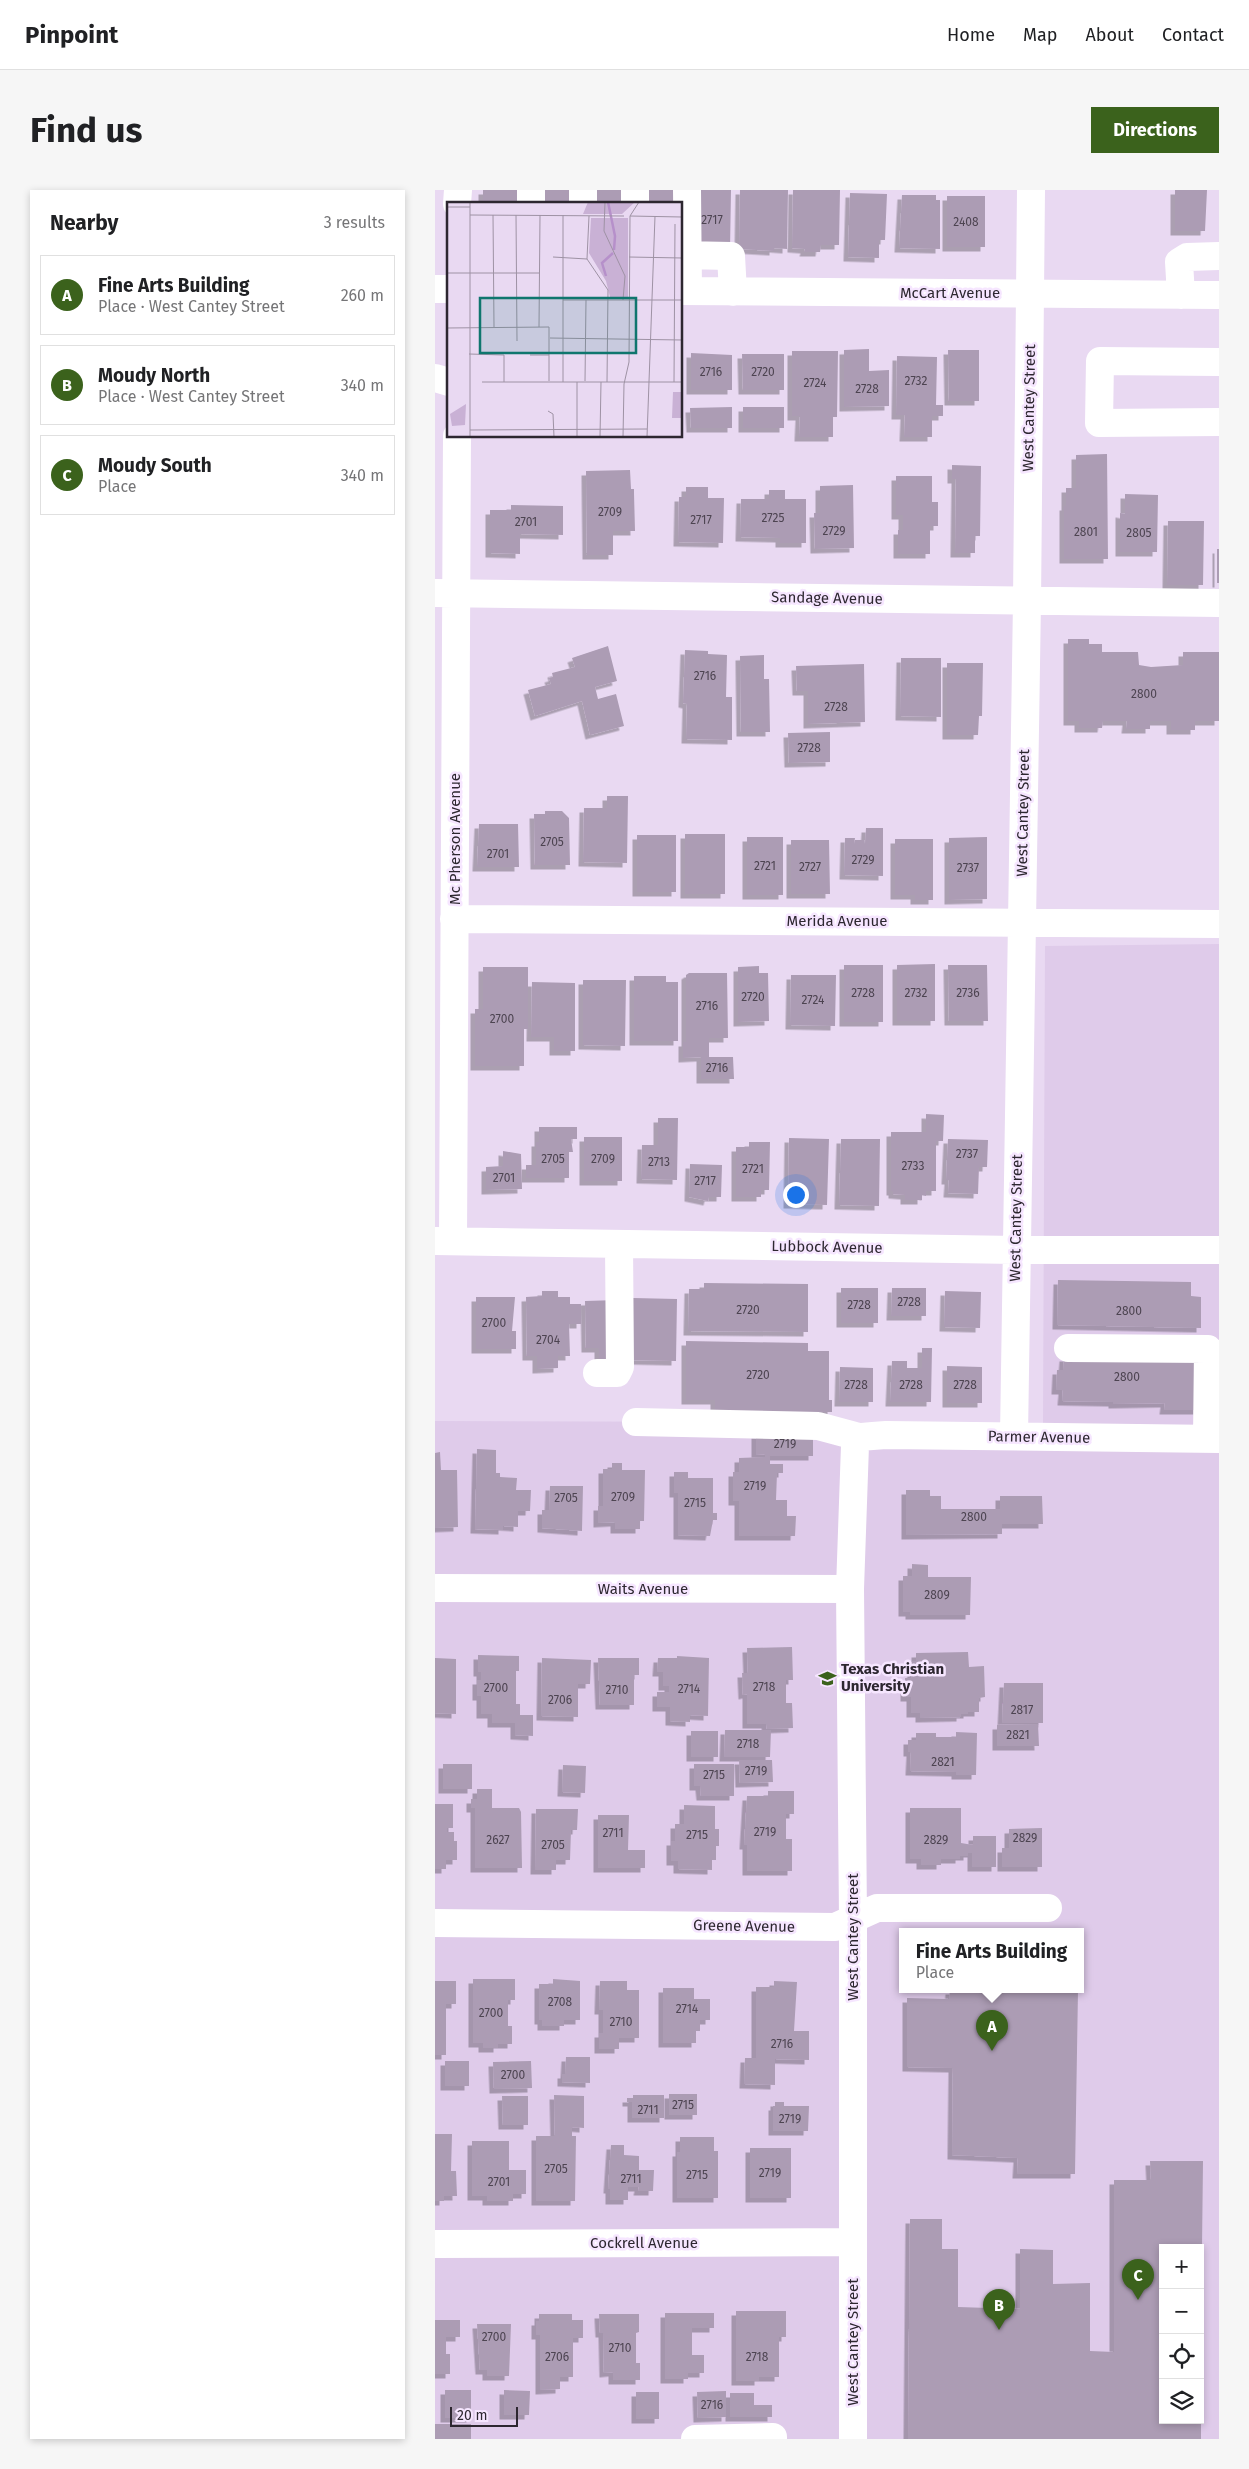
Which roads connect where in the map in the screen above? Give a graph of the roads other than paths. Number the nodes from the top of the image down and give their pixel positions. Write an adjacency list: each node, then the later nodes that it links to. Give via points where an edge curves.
1 (687, 190): 3 (street)
2 (1031, 190): 7 (street, West Cantey Street)
3 (684, 255): 5 (street); 6 (street, via 731,256)
4 (1219, 256): 8 (street, via 1187,257 1179,262)
5 (685, 291): 6 (street, McCart Avenue)
6 (733, 292): 7 (street, McCart Avenue)
7 (1030, 294): 8 (street, McCart Avenue); 15 (street, West Cantey Street)
8 (1181, 295): 9 (street, McCart Avenue)
9 (1219, 295)
10 (1219, 362): 11 (street, via 1100,361 1099,423)
11 (1219, 422)
12 (457, 438): 13 (street, Mc Pherson Avenue)
13 (446, 542): 14 (street, Mc Pherson Avenue)
14 (445, 593): 15 (street, Sandage Avenue); 17 (street, Mc Pherson Avenue)
15 (1027, 601): 16 (street, Sandage Avenue); 18 (street, West Cantey Street)
16 (1219, 603)
17 (454, 919): 18 (street, Merida Avenue); 20 (street, Mc Pherson Avenue)
18 (1021, 923): 19 (street, Merida Avenue); 22 (street, West Cantey Street)
19 (1219, 924)
20 (444, 1241): 21 (street, Lubbock Avenue)
21 (619, 1244): 22 (street, Lubbock Avenue); 26 (street, via 620,1367 617,1373)
22 (1016, 1250): 23 (street, Lubbock Avenue); 28 (street, West Cantey Street)
23 (1219, 1250)
24 (1068, 1348): 25 (street)
25 (1213, 1349): 30 (street)
26 (597, 1373)
27 (636, 1422): 29 (street, Parmer Avenue, via 818,1426)
28 (1014, 1436): 29 (street, Parmer Avenue); 30 (street, Parmer Avenue)
29 (859, 1437): 32 (street, West Cantey Street, via 855,1445)
30 (1213, 1438)
31 (435, 1588): 32 (street, Waits Avenue)
32 (850, 1590): 34 (street, West Cantey Street)
33 (1048, 1908): 34 (street, Greene Avenue, via 877,1908)
34 (853, 1918): 35 (street, Greene Avenue, via 835,1926); 36 (street, West Cantey Street)
35 (435, 1922)
36 (852, 2242): 37 (street, Cockrell Avenue); 40 (street, West Cantey Street)
37 (435, 2244)
38 (695, 2439): 39 (street)
39 (773, 2439)
40 (853, 2439)

